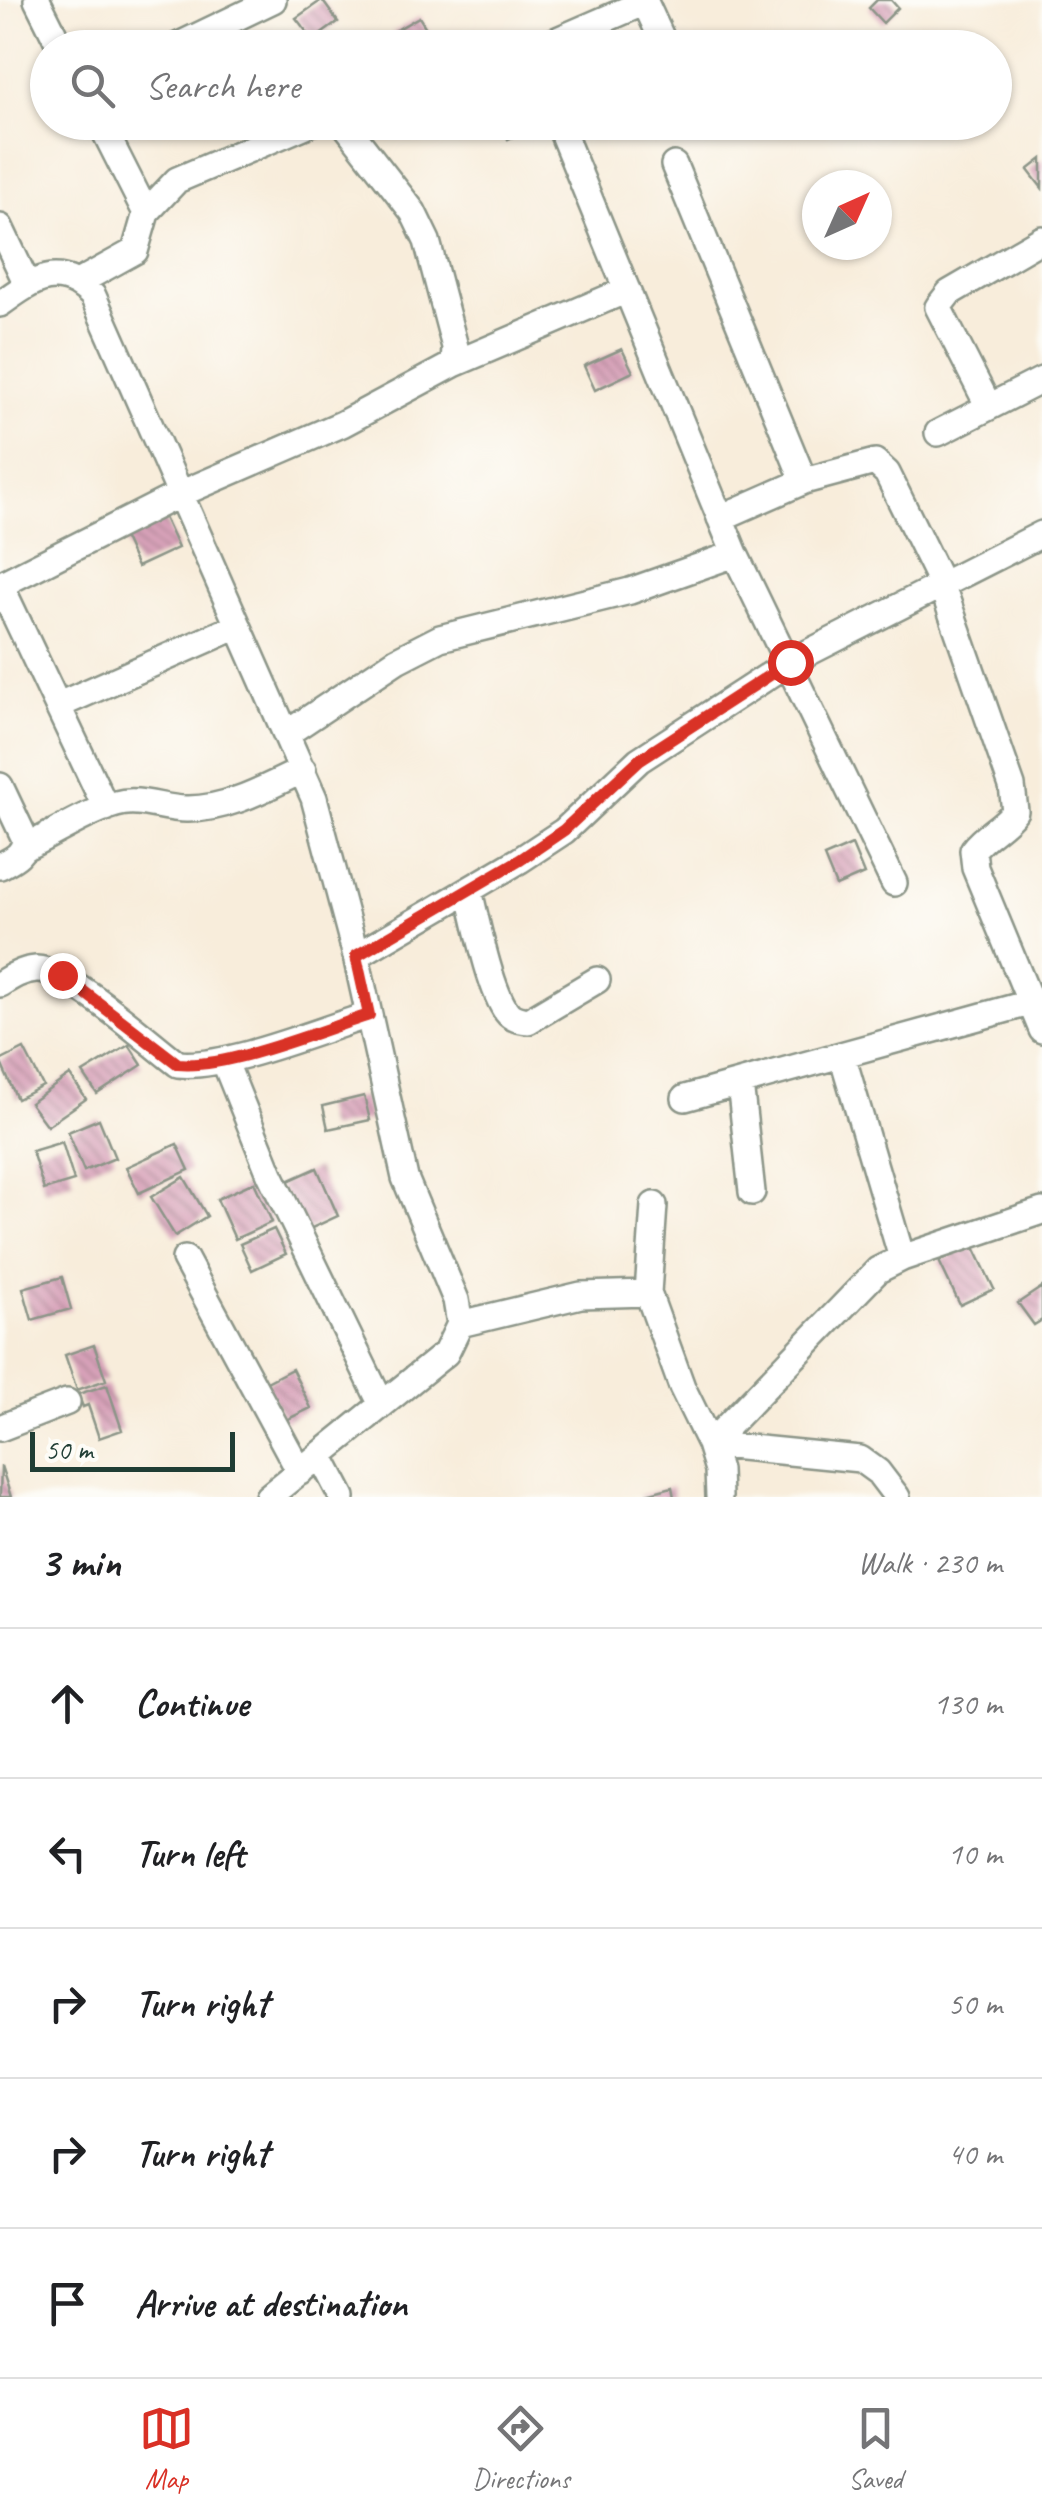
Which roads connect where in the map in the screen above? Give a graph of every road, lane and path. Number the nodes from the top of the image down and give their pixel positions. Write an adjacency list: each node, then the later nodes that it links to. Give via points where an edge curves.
1 (38, 0): 4 (street)
2 (272, 0): 5 (street)
3 (645, 1): 6 (street); 7 (street)
4 (53, 30)
5 (210, 30)
6 (580, 30)
7 (658, 30)
8 (109, 140): 13 (street)
9 (271, 140): 13 (street, via 178,180)
10 (357, 140): 20 (street, via 420,226 456,346)
11 (565, 140): 18 (street)
12 (674, 166): 24 (street)
13 (146, 212): 16 (street, via 136,251)
14 (0, 228): 17 (street)
15 (1042, 239): 22 (street, via 949,293 938,307)
16 (79, 282): 17 (street, via 63,274); 25 (street, via 93,296)
17 (27, 284): 19 (street)
18 (627, 290): 20 (street); 26 (street)
19 (0, 304)
20 (454, 364): 25 (street, via 342,424)
21 (1042, 380): 22 (street)
22 (989, 407): 23 (street)
23 (938, 432)
24 (804, 481): 26 (street); 29 (street, via 875,462 887,472)
25 (180, 494): 30 (street); 31 (street)
26 (720, 518): 28 (street)
27 (1042, 534): 29 (street)
28 (735, 554): 32 (street); 34 (street, via 630,592 440,638)
29 (941, 583): 32 (street); 45 (street, via 1015,811 973,850 975,868)
30 (0, 584): 33 (street)
31 (238, 626): 33 (street); 34 (street)
32 (790, 662): 40 (street); 41 (street, via 639,760 564,830)
33 (58, 705): 37 (street)
34 (286, 734): 35 (street)
35 (303, 770): 37 (street, via 250,796 206,807 126,802); 42 (street)
36 (0, 786): 38 (street)
37 (106, 808): 38 (street)
38 (24, 848): 39 (street)
39 (0, 866)
40 (894, 883)
41 (469, 890): 42 (street); 43 (street, via 489,969 515,1019 528,1021)
42 (356, 956): 46 (street)
43 (597, 980)
44 (0, 984): 49 (street, via 38,969 62,975 178,1064)
45 (1033, 1002): 47 (street); 48 (street)
46 (369, 1015): 49 (street); 58 (street, via 405,1178)
47 (1042, 1030)
48 (842, 1055): 50 (street); 56 (street)
49 (224, 1060): 60 (street, via 270,1174)
50 (740, 1083): 51 (street); 52 (street)
51 (685, 1098)
52 (752, 1192)
53 (654, 1205): 57 (street)
54 (1042, 1212): 56 (street)
55 (186, 1258): 64 (street)
56 (902, 1258): 62 (street, via 878,1270)
57 (648, 1292): 58 (street, via 582,1294); 62 (street)
58 (460, 1324): 60 (street, via 446,1353)
59 (66, 1402): 61 (street)
60 (382, 1405): 63 (street)
61 (0, 1428)
62 (710, 1444): 67 (street); 68 (street, via 860,1459)
63 (320, 1456): 64 (street); 66 (street)
64 (300, 1472): 65 (street)
65 (268, 1497)
66 (342, 1497)
67 (719, 1497)
68 (897, 1497)

